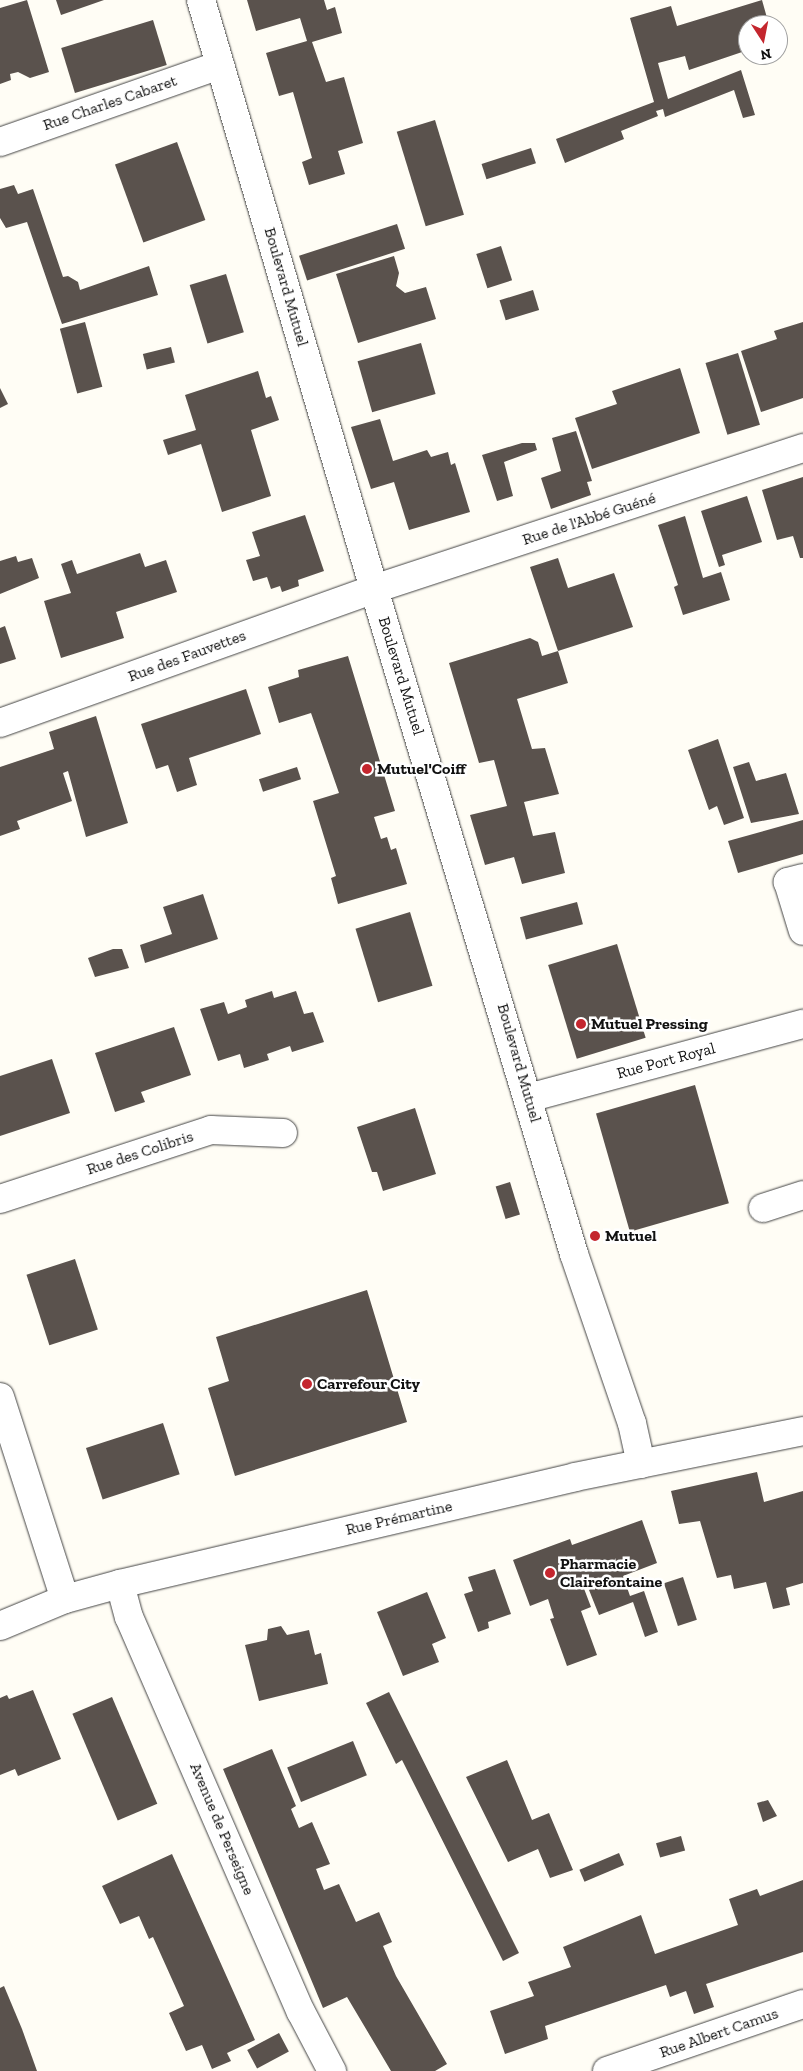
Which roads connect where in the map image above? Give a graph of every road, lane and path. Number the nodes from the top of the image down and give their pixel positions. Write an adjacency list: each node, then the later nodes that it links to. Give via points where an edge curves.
1 (200, 0): 2 (street, Boulevard Mutuel)
2 (220, 65): 3 (street, Rue Charles Cabaret); 5 (street, Boulevard Mutuel)
3 (0, 142)
4 (803, 448): 5 (street, Rue de l'Abbé Guéné)
5 (374, 589): 6 (street, Rue des Fauvettes); 10 (street, Boulevard Mutuel)
6 (0, 723)
7 (803, 878): 8 (street, via 788,882)
8 (803, 931)
9 (803, 1024): 10 (street, Rue Port Royal)
10 (528, 1098): 17 (street, Boulevard Mutuel, via 574,1254 632,1423)
11 (283, 1134): 13 (street, Rue des Colibris, via 212,1130)
12 (803, 1195): 14 (street)
13 (0, 1199)
14 (763, 1208)
15 (0, 1398): 19 (street)
16 (803, 1431): 17 (street, Rue Prémartine)
17 (641, 1464): 18 (street, Rue Prémartine)
18 (120, 1584): 19 (street, Rue Prémartine); 22 (street, Avenue de Perseigne, via 129,1617 168,1707 301,2012)
19 (65, 1599): 20 (street, Rue Prémartine)
20 (0, 1626)
21 (803, 2004): 23 (street, Rue Albert Camus)
22 (332, 2071)
23 (607, 2071)

